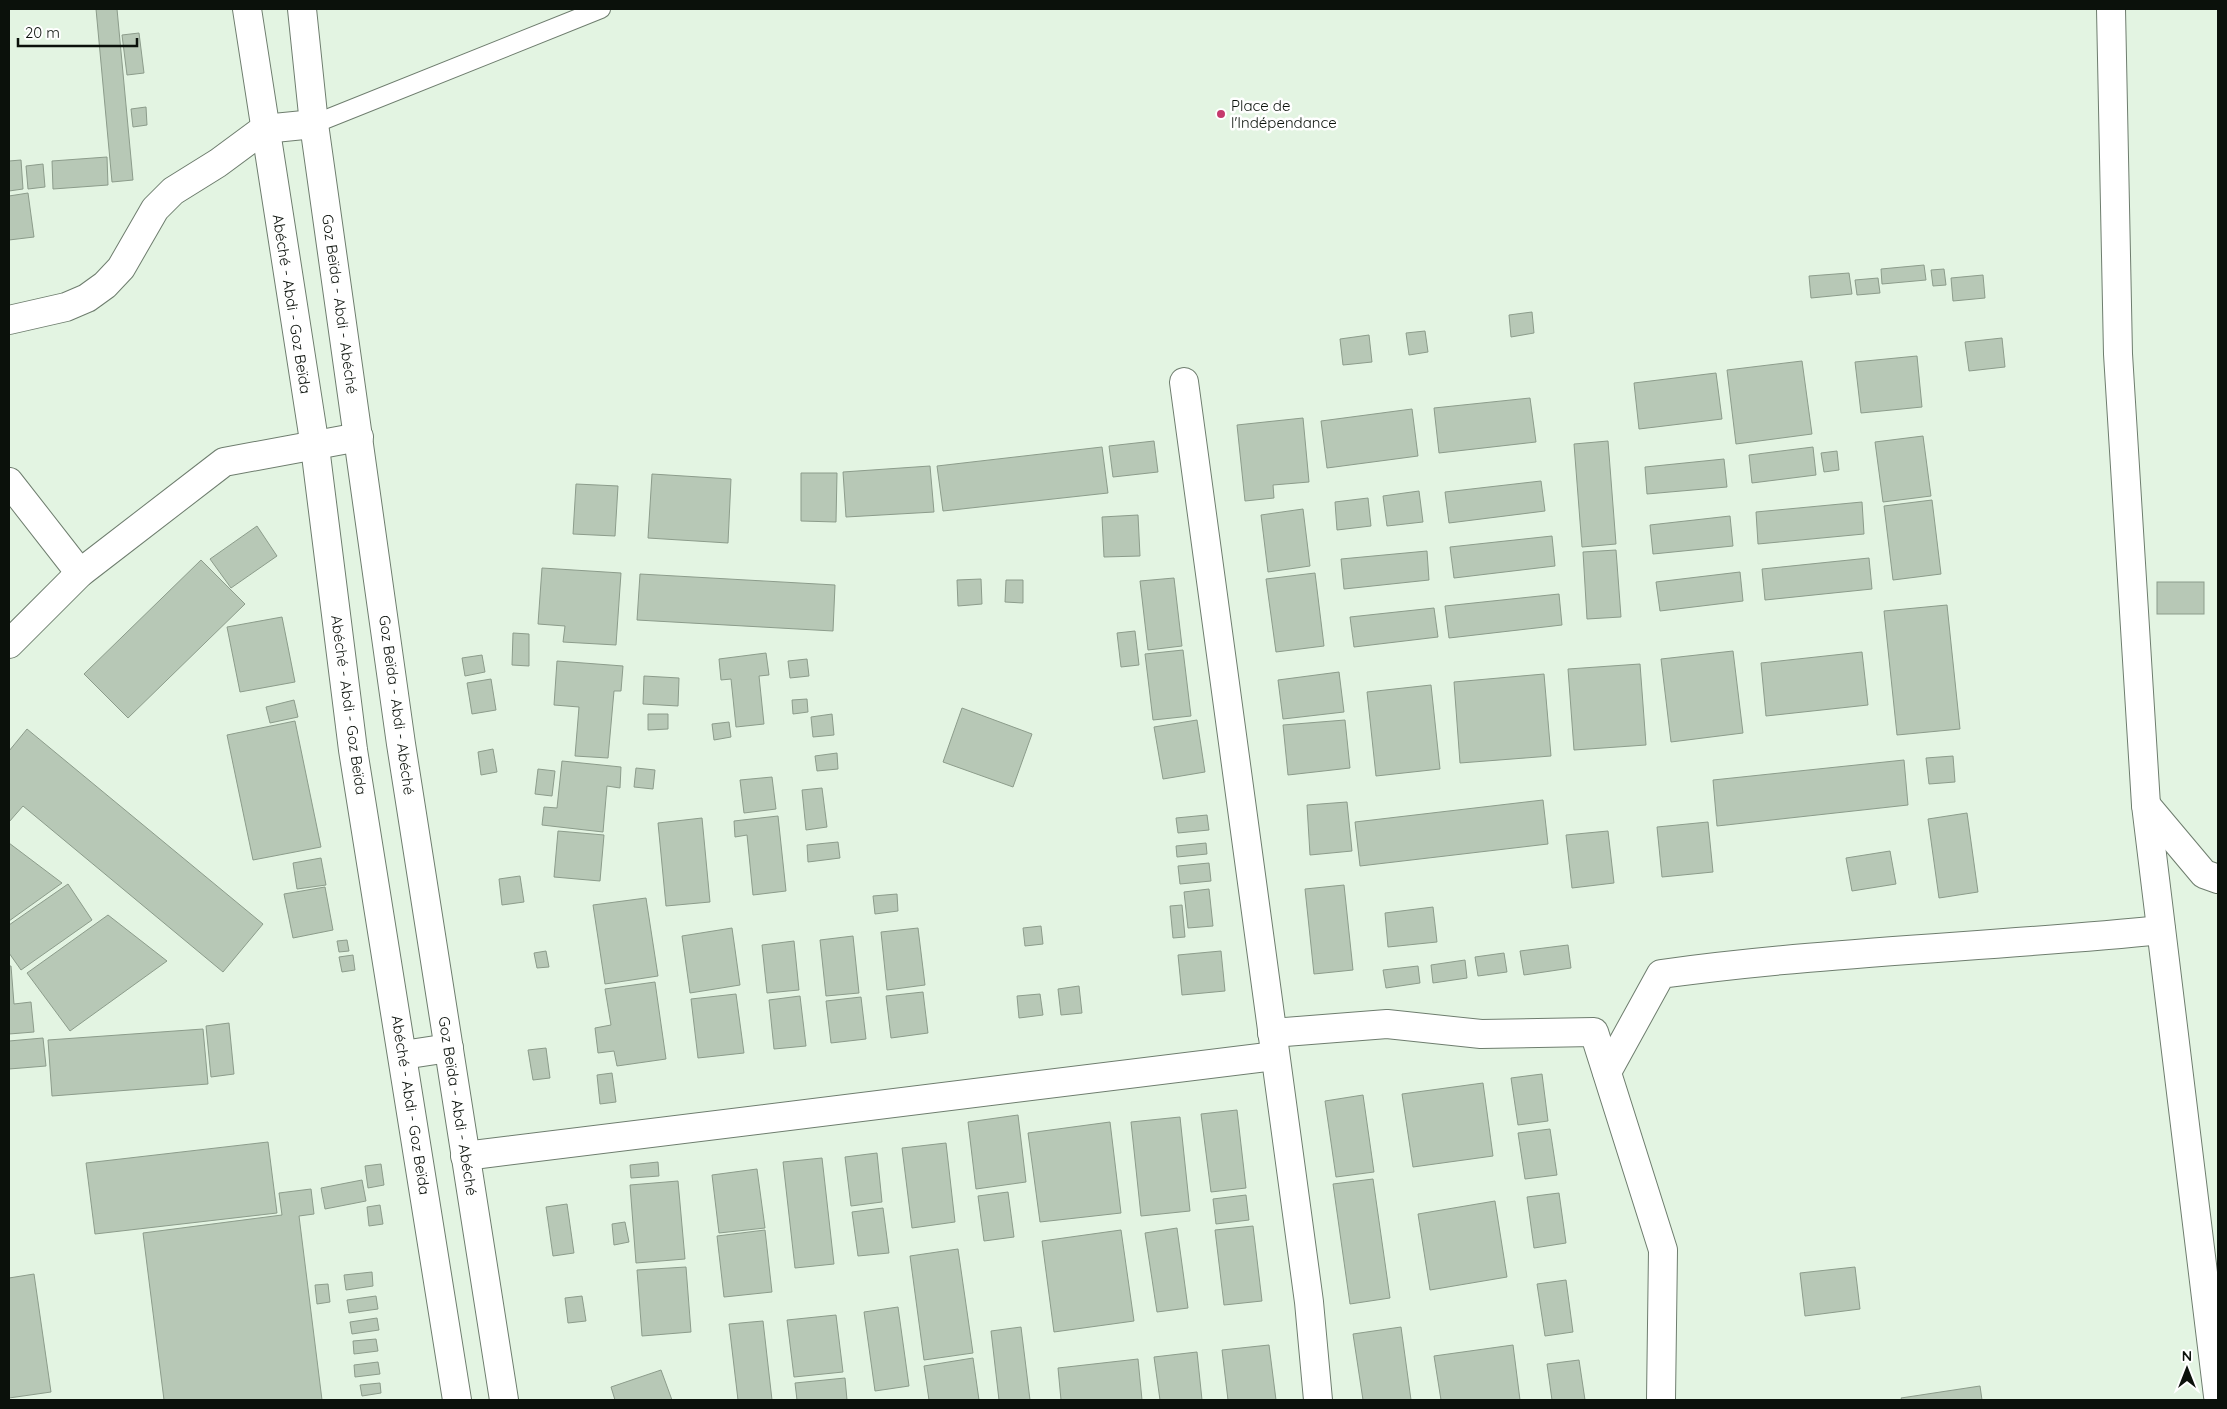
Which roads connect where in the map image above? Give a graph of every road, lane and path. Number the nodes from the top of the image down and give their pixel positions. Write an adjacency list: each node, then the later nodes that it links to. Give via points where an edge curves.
1 (247, 9): 6 (street, Abéché - Abdi - Goz Beïda)
2 (302, 9): 5 (street, Goz Beïda - Abdi - Abéché)
3 (601, 9): 5 (lane)
4 (2111, 9): 14 (street, via 2118,354)
5 (314, 124): 6 (street); 9 (street, Goz Beïda - Abdi - Abéché)
6 (264, 129): 7 (street, via 173,191 155,209 121,268 105,285 66,307); 10 (street, Abéché - Abdi - Goz Beïda)
7 (9, 320)
8 (1184, 382): 17 (street)
9 (359, 438): 10 (street); 18 (street, Goz Beïda - Abdi - Abéché, via 401,744)
10 (315, 447): 12 (street, via 224,462); 19 (street, Abéché - Abdi - Goz Beïda, via 354,750)
11 (9, 482): 12 (street)
12 (80, 573): 13 (street)
13 (9, 644)
14 (2146, 805): 15 (street, via 2204,874); 16 (street)
15 (2218, 879)
16 (2161, 930): 20 (street, via 2071,940 1733,964 1661,974); 22 (street)
17 (1274, 1045): 20 (street, via 1387,1024 1481,1034 1594,1032); 21 (street); 25 (street, via 1309,1302)
18 (449, 1048): 19 (street); 21 (street, Goz Beïda - Abdi - Abéché)
19 (403, 1055): 23 (street, Abéché - Abdi - Goz Beïda)
20 (1606, 1072): 26 (street, via 1664,1250)
21 (465, 1156): 24 (street, Goz Beïda - Abdi - Abéché)
22 (2218, 1396)
23 (457, 1400)
24 (504, 1400)
25 (1318, 1400)
26 (1661, 1400)

